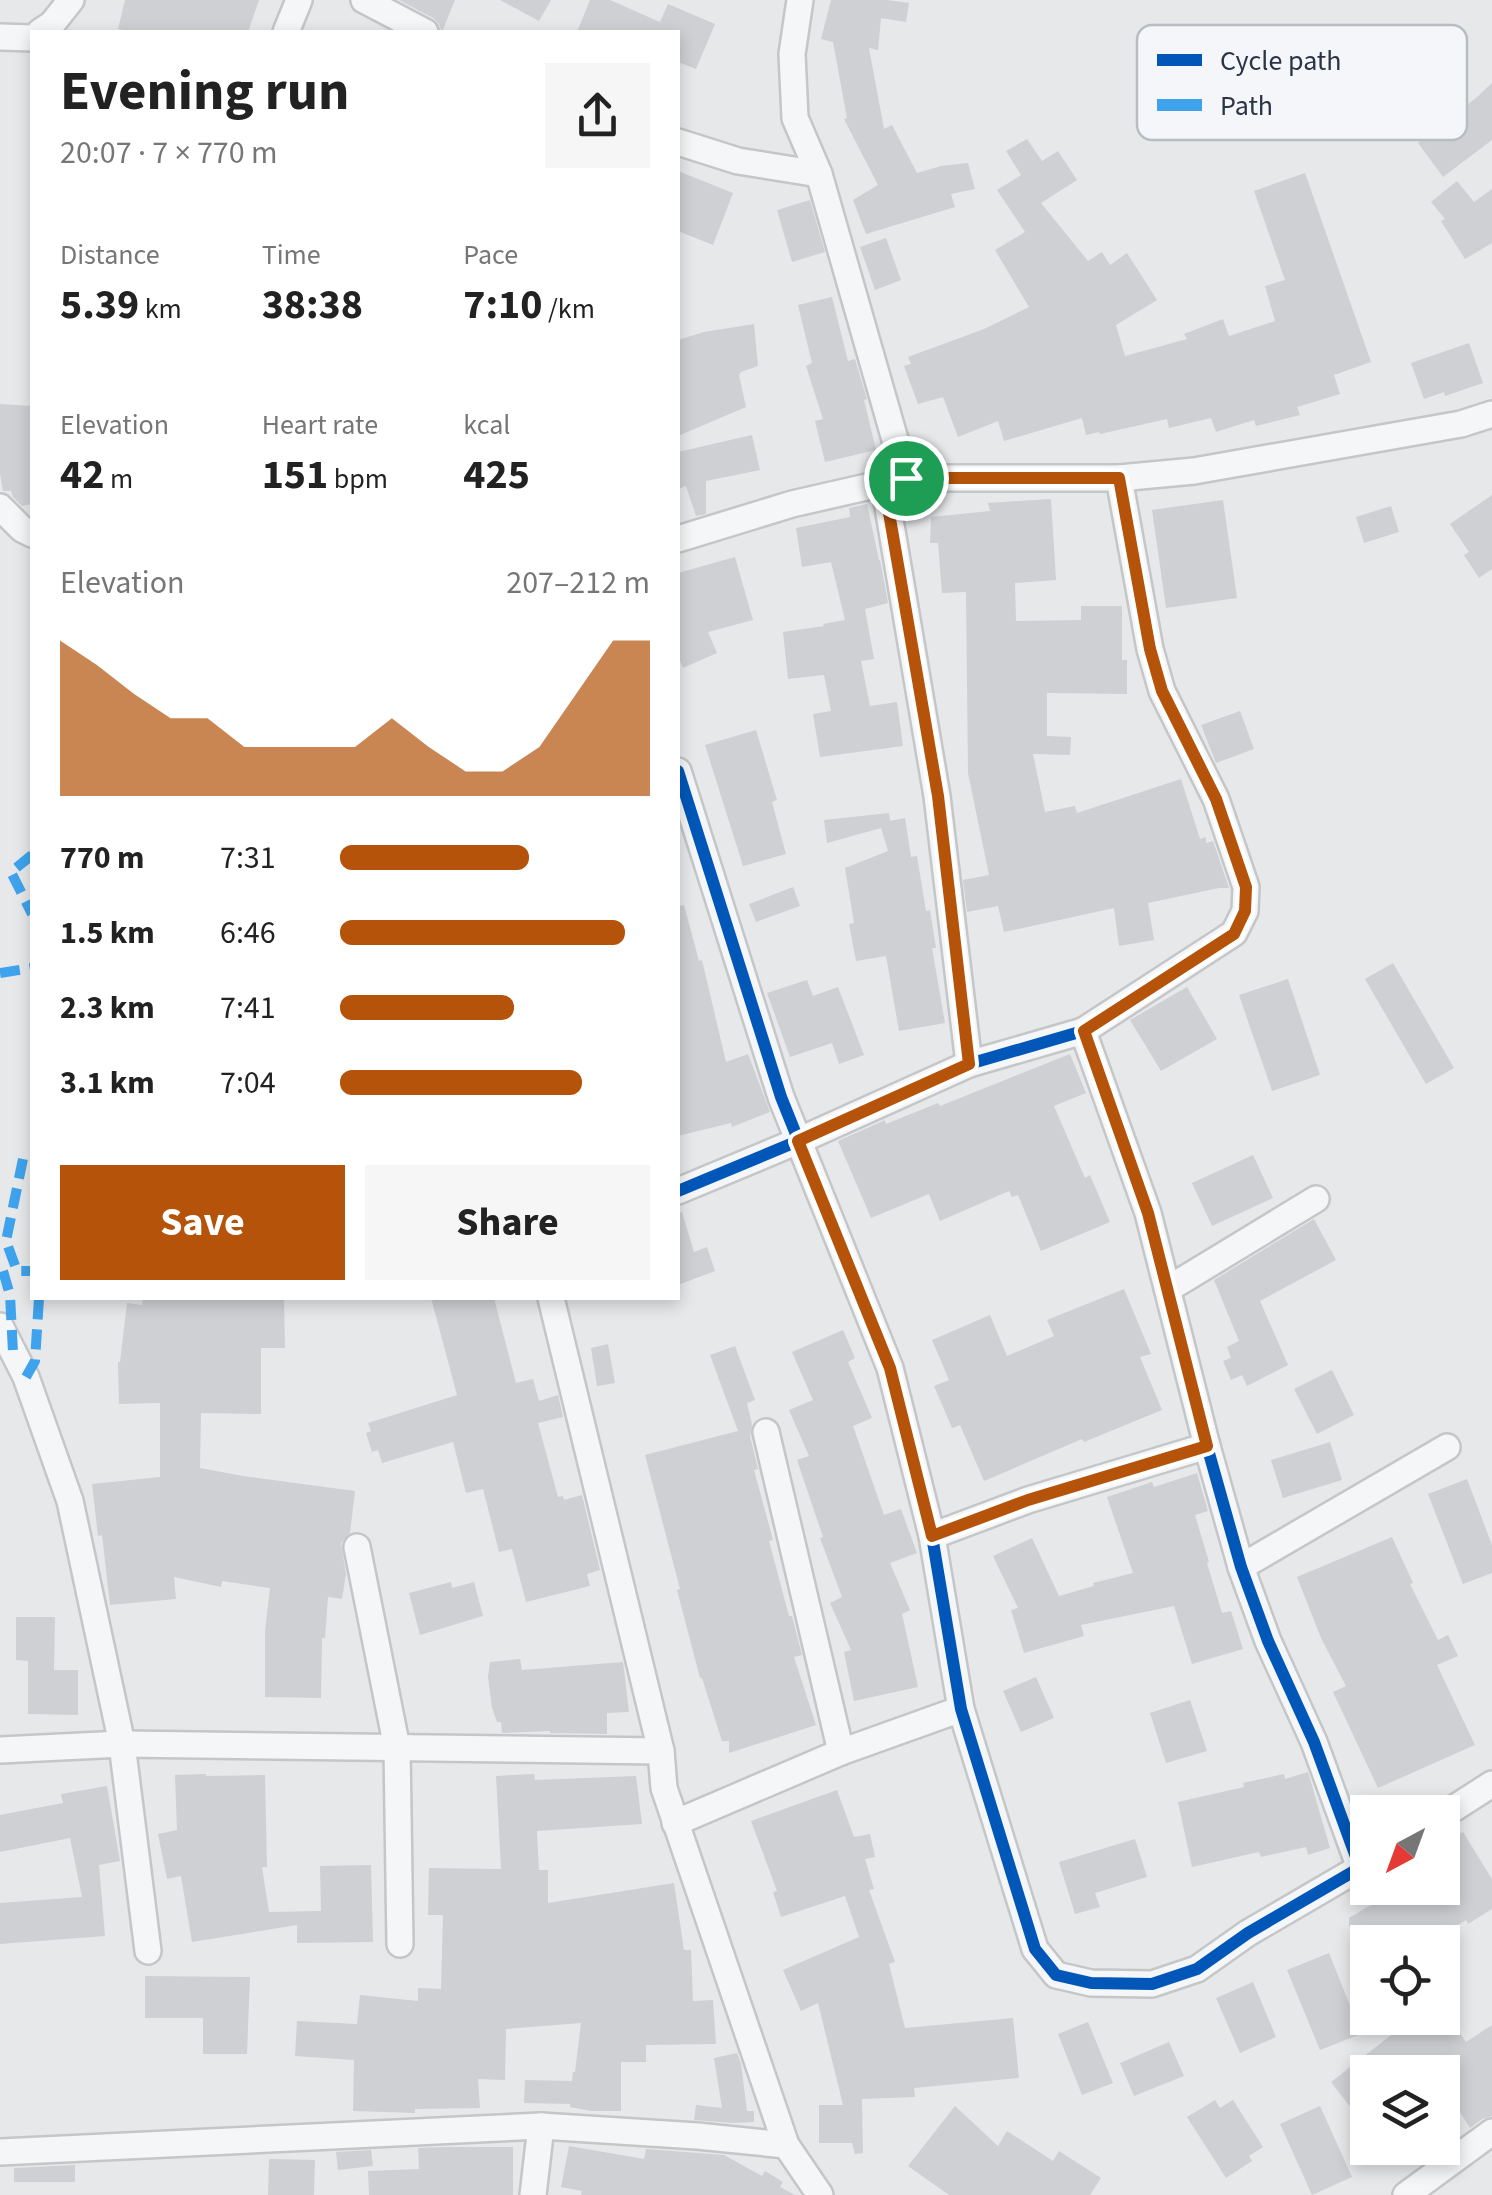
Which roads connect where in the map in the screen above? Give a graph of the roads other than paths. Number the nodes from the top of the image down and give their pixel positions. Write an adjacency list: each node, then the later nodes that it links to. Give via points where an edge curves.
1 (71, 0): 5 (street)
2 (299, 0): 6 (street)
3 (364, 0): 7 (street)
4 (800, 0): 11 (street, via 792,54 795,118)
5 (43, 30)
6 (287, 30)
7 (421, 30)
8 (0, 37): 9 (street)
9 (30, 38)
10 (680, 143): 11 (street, via 738,162)
11 (819, 174): 14 (street)
12 (1492, 414): 13 (street, via 1194,471)
13 (1119, 478): 14 (street); 19 (street, via 1162,691 1216,799 1246,887 1245,911 1234,934)
14 (895, 481): 17 (street); 20 (street)
15 (0, 507): 16 (street)
16 (30, 533)
17 (680, 538)
18 (680, 777): 21 (street)
19 (1084, 1031): 20 (street); 24 (street)
20 (969, 1064): 21 (street)
21 (798, 1141): 22 (street); 30 (street, via 890,1368)
22 (680, 1190)
23 (1316, 1199): 24 (street)
24 (1168, 1289): 28 (street)
25 (551, 1300): 37 (street)
26 (0, 1326): 34 (street, via 26,1376 70,1501)
27 (766, 1432): 38 (street)
28 (1207, 1446): 30 (street); 32 (street)
29 (1447, 1446): 32 (street)
30 (932, 1536): 33 (street)
31 (357, 1546): 35 (street)
32 (1241, 1567): 42 (street)
33 (962, 1710): 38 (street); 43 (street, via 1035,1949 1056,1975 1152,1984 1197,1969)
34 (122, 1744): 35 (street); 36 (street); 45 (street)
35 (397, 1748): 37 (street); 44 (street)
36 (0, 1750)
37 (661, 1751): 41 (street)
38 (841, 1752): 41 (street)
39 (1492, 1784): 40 (street)
40 (1460, 1804)
41 (675, 1823): 48 (street)
42 (1350, 1831)
43 (1350, 1874)
44 (400, 1944)
45 (148, 1950)
46 (540, 2126): 48 (street); 49 (street); 50 (street)
47 (1492, 2132): 52 (street)
48 (786, 2146): 51 (street)
49 (0, 2152)
50 (533, 2195)
51 (820, 2195)
52 (1406, 2195)

